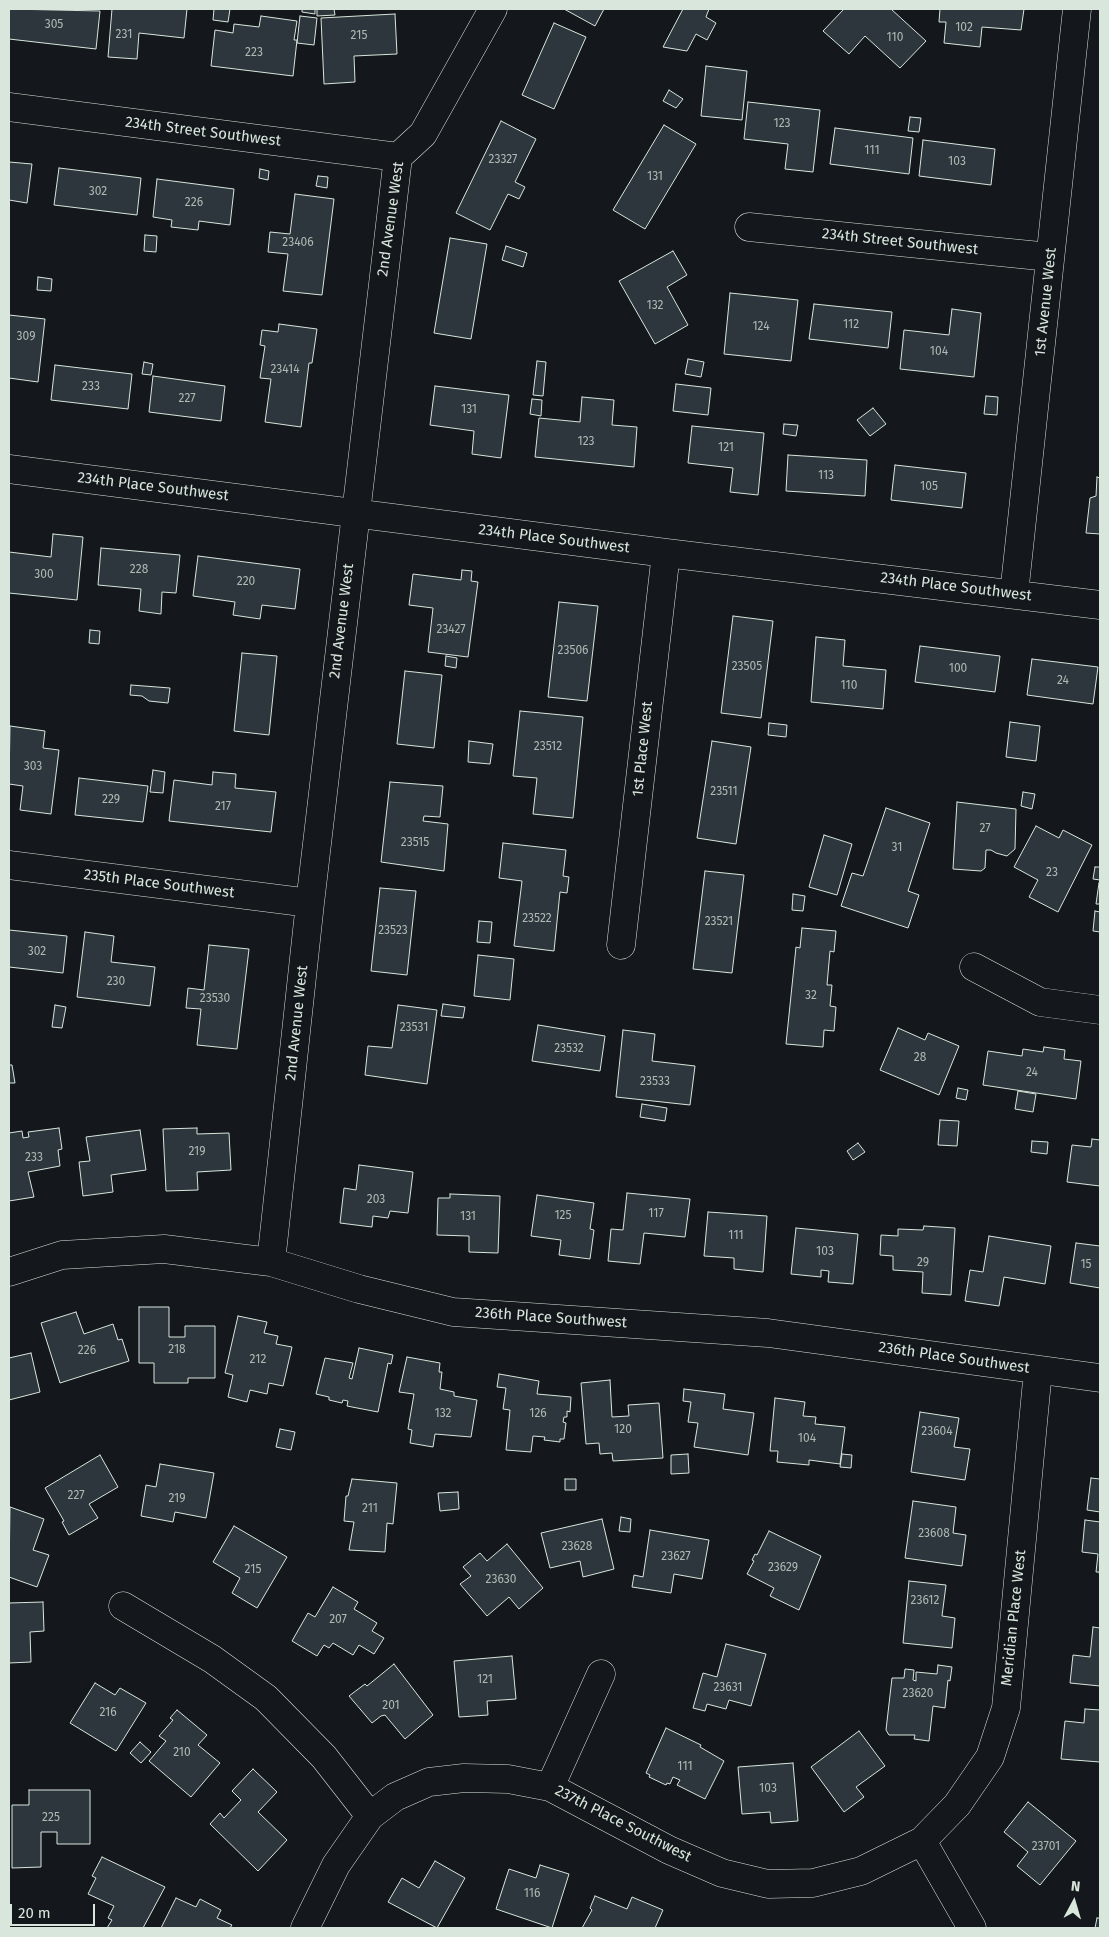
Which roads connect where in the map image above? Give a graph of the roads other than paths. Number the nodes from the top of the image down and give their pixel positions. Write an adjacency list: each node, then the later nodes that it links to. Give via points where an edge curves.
1 (493, 9): 4 (street, 2nd Avenue West, via 424,134)
2 (1077, 9): 6 (street, 1st Avenue West)
3 (9, 107): 4 (street, 234th Street Southwest)
4 (398, 157): 8 (street, 2nd Avenue West)
5 (749, 227): 6 (street, 234th Street Southwest)
6 (1050, 257): 10 (street, 1st Avenue West)
7 (9, 469): 8 (street, 234th Place Southwest)
8 (355, 514): 9 (street, 234th Place Southwest); 13 (street, 2nd Avenue West)
9 (666, 553): 10 (street, 234th Place Southwest); 14 (street, 1st Place West)
10 (1014, 594): 11 (street, 234th Place Southwest)
11 (1100, 605)
12 (9, 865): 13 (street, 235th Place Southwest)
13 (310, 903): 17 (street, 2nd Avenue West)
14 (621, 945)
15 (974, 967): 16 (street, via 1040,1002)
16 (1100, 1010)
17 (271, 1262): 18 (street, 236th Place Southwest, via 164,1249 62,1255); 19 (street, 236th Place Southwest, via 453,1312 768,1333)
18 (9, 1272)
19 (1038, 1370): 20 (street, 236th Place Southwest); 25 (street, Meridian Place West, via 1006,1708 990,1757 958,1805)
20 (1100, 1378)
21 (123, 1606): 24 (street, via 212,1659 266,1698 324,1757)
22 (602, 1674): 23 (street)
23 (550, 1787): 24 (street, 237th Place Southwest, via 508,1779 464,1778 429,1782 395,1797); 25 (street, 237th Place Southwest, via 669,1850 722,1873 768,1884 813,1883 861,1871)
24 (370, 1816): 26 (street, via 336,1865)
25 (922, 1841): 27 (street)
26 (305, 1928)
27 (972, 1928)

